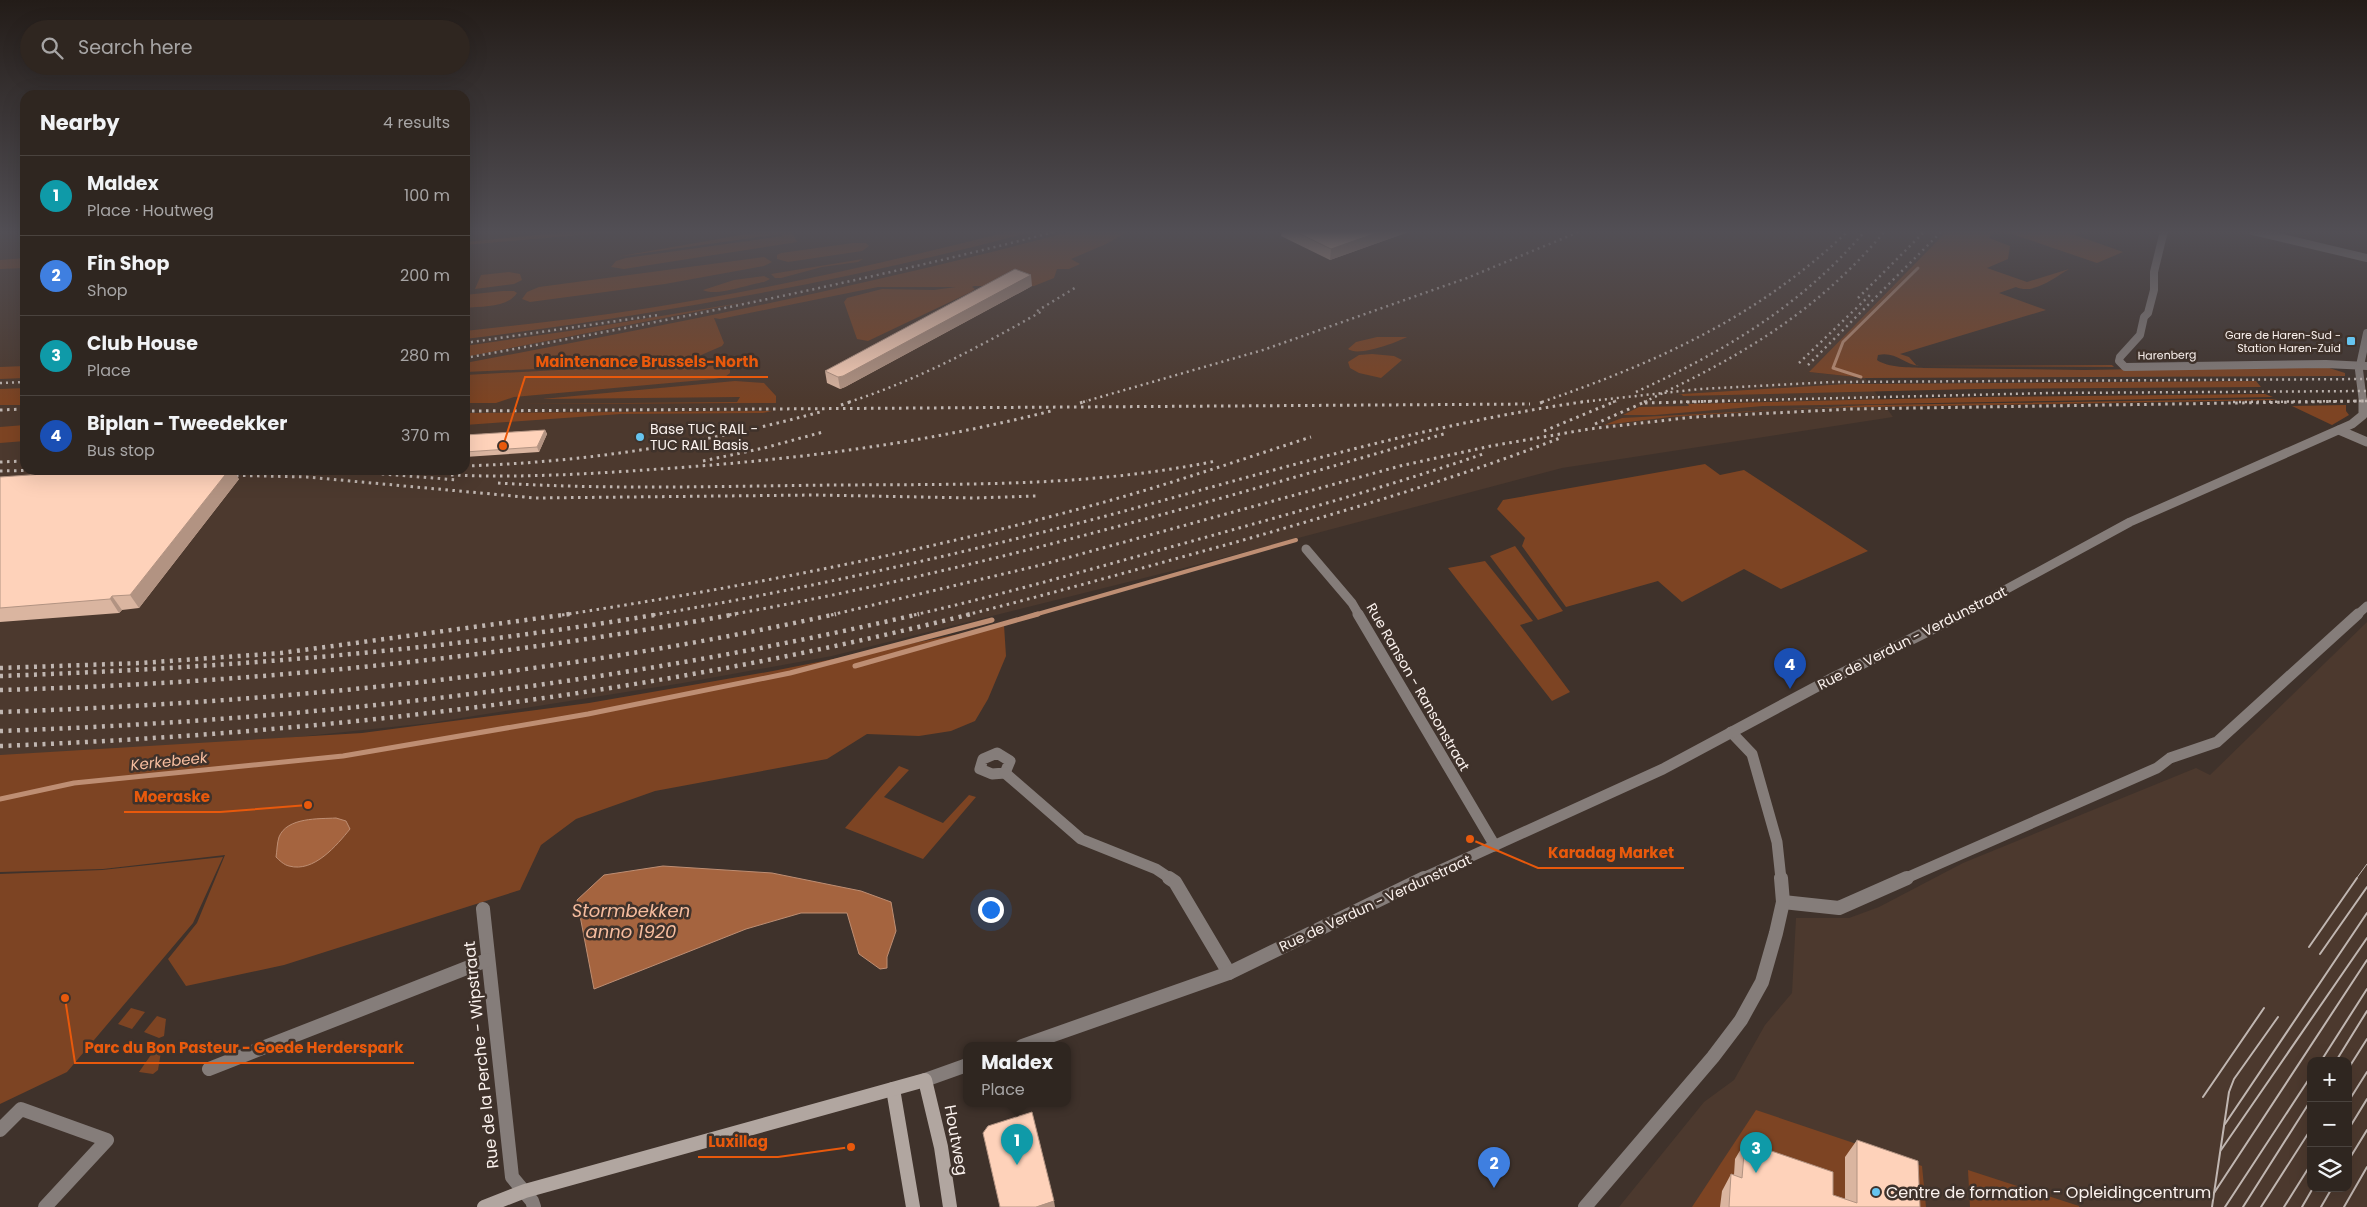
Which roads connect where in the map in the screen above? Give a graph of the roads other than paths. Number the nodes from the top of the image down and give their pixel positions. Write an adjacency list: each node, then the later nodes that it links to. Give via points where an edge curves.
1 (2154, 287): 3 (street, Harenberg, via 2140,335 2120,357 2119,361 2125,367 2326,364)
2 (2367, 333): 3 (street, Rue de Verdun - Verdunstraat)
3 (2362, 369): 4 (street, Rue de Verdun - Verdunstraat, via 2363,416)
4 (2339, 430): 5 (street); 8 (street, Rue de Verdun - Verdunstraat, via 2130,522 1985,602)
5 (2367, 442)
6 (1306, 550): 10 (street, Rue Ranson - Ransonstraat, via 1352,603)
7 (2367, 606): 11 (street, via 2218,742 2170,758 2157,768 1839,908)
8 (1731, 732): 10 (street, Rue de Verdun - Verdunstraat, via 1663,770); 11 (street, via 1752,754 1768,806 1777,842)
9 (1005, 773): 14 (street, via 1081,839 1156,869 1175,882)
10 (1495, 846): 14 (street, Rue de Verdun - Verdunstraat)
11 (1783, 902): 27 (street, via 1762,982 1741,1020)
12 (483, 909): 13 (street, Rue de la Perche - Wipstraat)
13 (488, 960): 17 (street); 21 (street, Rue de la Perche - Wipstraat, via 498,1027 512,1177)
14 (1229, 973): 15 (street, Rue de Verdun - Verdunstraat)
15 (1033, 1042)
16 (963, 1066): 18 (street)
17 (209, 1068)
18 (925, 1080): 19 (main road); 26 (main road, Houtweg, via 941,1146)
19 (893, 1089): 21 (main road); 25 (main road)
20 (0, 1130): 22 (street, via 21,1110 106,1140)
21 (525, 1191): 23 (main road); 24 (street, Rue de la Perche - Wipstraat)
22 (44, 1207)
23 (484, 1207)
24 (534, 1207)
25 (913, 1207)
26 (950, 1207)
27 (1586, 1207)

